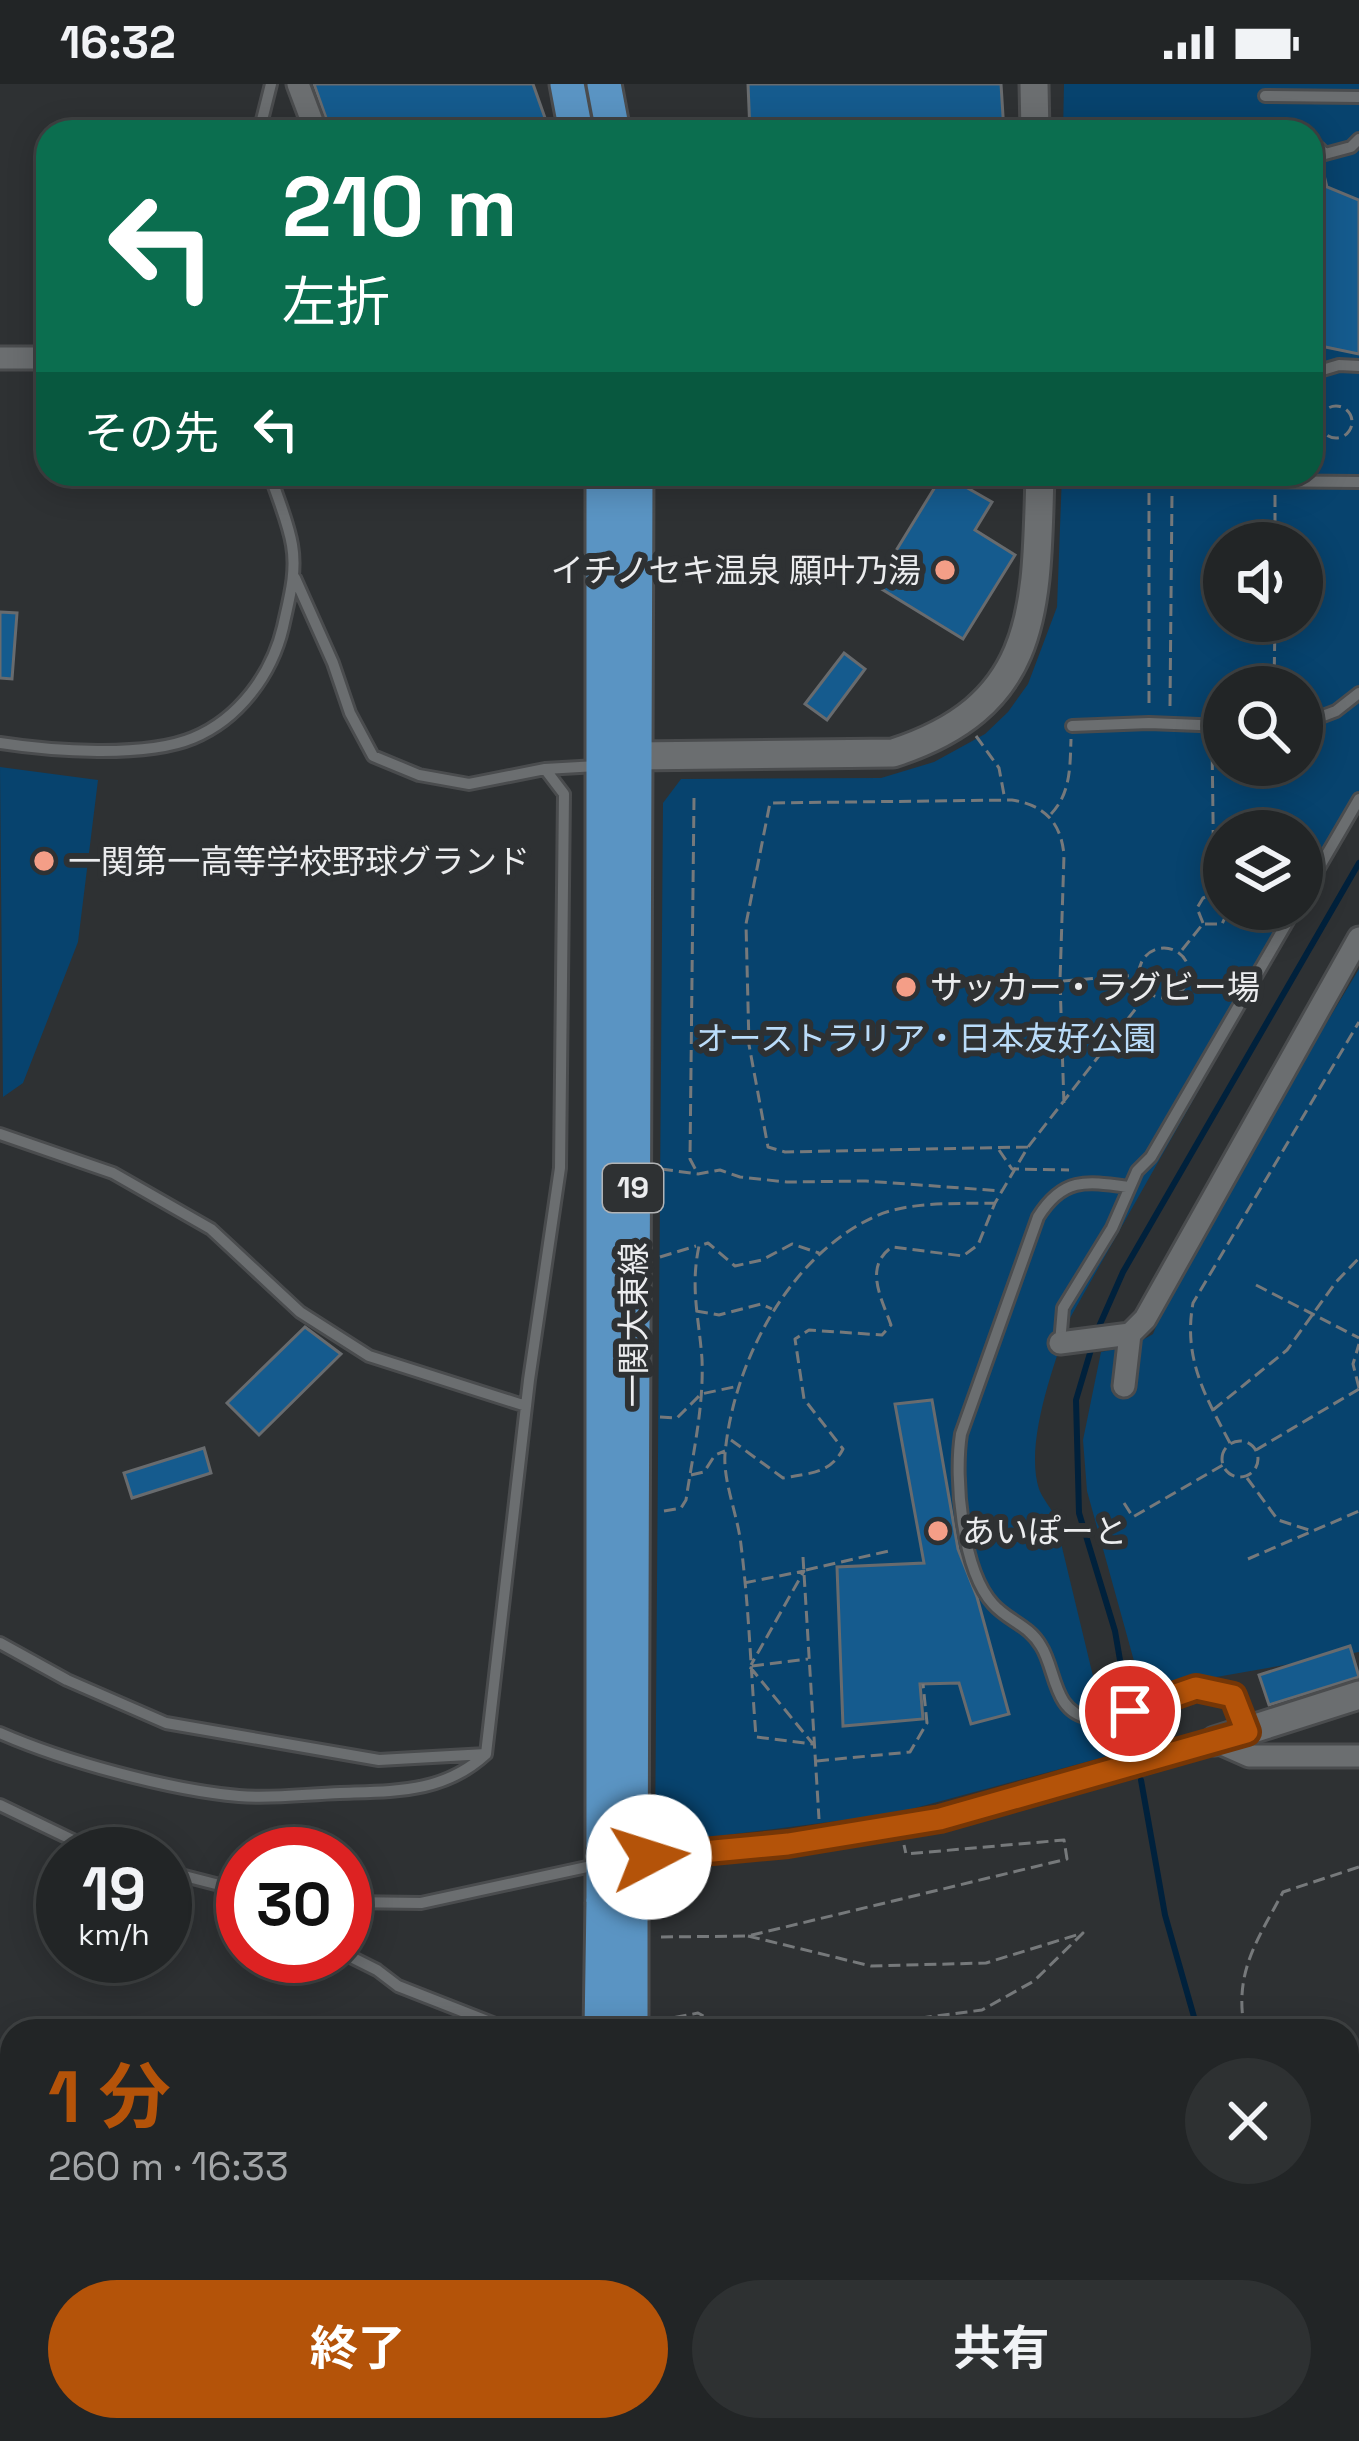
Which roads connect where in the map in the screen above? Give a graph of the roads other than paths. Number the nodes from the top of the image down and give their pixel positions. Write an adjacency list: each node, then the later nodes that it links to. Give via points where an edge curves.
1 (271, 84): 8 (lane)
2 (298, 84): 9 (street)
3 (567, 84): 10 (main road)
4 (604, 84): 11 (main road)
5 (1034, 84): 12 (street)
6 (1265, 96): 7 (lane)
7 (1359, 97)
8 (262, 120)
9 (312, 120)
10 (574, 120)
11 (611, 120)
12 (1035, 120)
13 (1359, 139): 14 (lane)
14 (1323, 152)
15 (0, 358): 16 (street)
16 (36, 358)
17 (1359, 366): 18 (lane)
18 (1323, 369)
19 (1323, 481): 20 (lane)
20 (1359, 482)
21 (274, 486): 25 (lane)
22 (604, 486): 31 (main road, 一関大東線 / 19)
23 (635, 486): 31 (main road, 一関大東線 / 19)
24 (1039, 486): 31 (street, via 1031,620 1013,665 956,726 893,753)
25 (295, 578): 30 (lane, via 277,653 245,704 193,738 124,750); 32 (lane, via 373,756 469,784)
26 (1359, 693): 27 (lane)
27 (1323, 716)
28 (1072, 726): 29 (lane)
29 (1203, 726)
30 (0, 742)
31 (619, 761): 32 (lane); 52 (main road, 一関大東線 / 19)
32 (544, 769): 42 (lane, via 564,794 560,1168)
33 (1359, 799): 34 (lane)
34 (1323, 861)
35 (1283, 930): 38 (lane)
36 (1359, 938): 39 (street)
37 (0, 1134): 42 (lane, via 113,1173 211,1229 300,1312 369,1356)
38 (1130, 1187): 40 (lane, via 1063,1308); 45 (lane, via 1074,1184 1053,1193 1038,1217 961,1434 962,1513 979,1583 1045,1650 1070,1710 1091,1719 1196,1688 1233,1696)
39 (1130, 1334): 40 (street); 41 (street)
40 (1060, 1343)
41 (1124, 1386)
42 (526, 1406): 48 (lane)
43 (0, 1643): 48 (lane, via 166,1723 379,1760)
44 (1359, 1696): 45 (street)
45 (1247, 1732): 47 (street)
46 (0, 1733): 48 (lane, via 129,1775 239,1796 404,1791 462,1776)
47 (1215, 1741): 49 (street, via 1250,1756); 52 (street, via 940,1819)
48 (486, 1754)
49 (1359, 1756)
50 (0, 1805): 51 (lane)
51 (46, 1827)
52 (617, 1861): 53 (lane, via 421,1903); 54 (main road, 一関大東線 / 19)
53 (372, 1902)
54 (617, 1902): 57 (main road, 一関大東線 / 19, bridge); 58 (main road, 一関大東線 / 19, bridge)
55 (372, 1968): 56 (lane)
56 (482, 2019)
57 (602, 2019)
58 (630, 2019)

